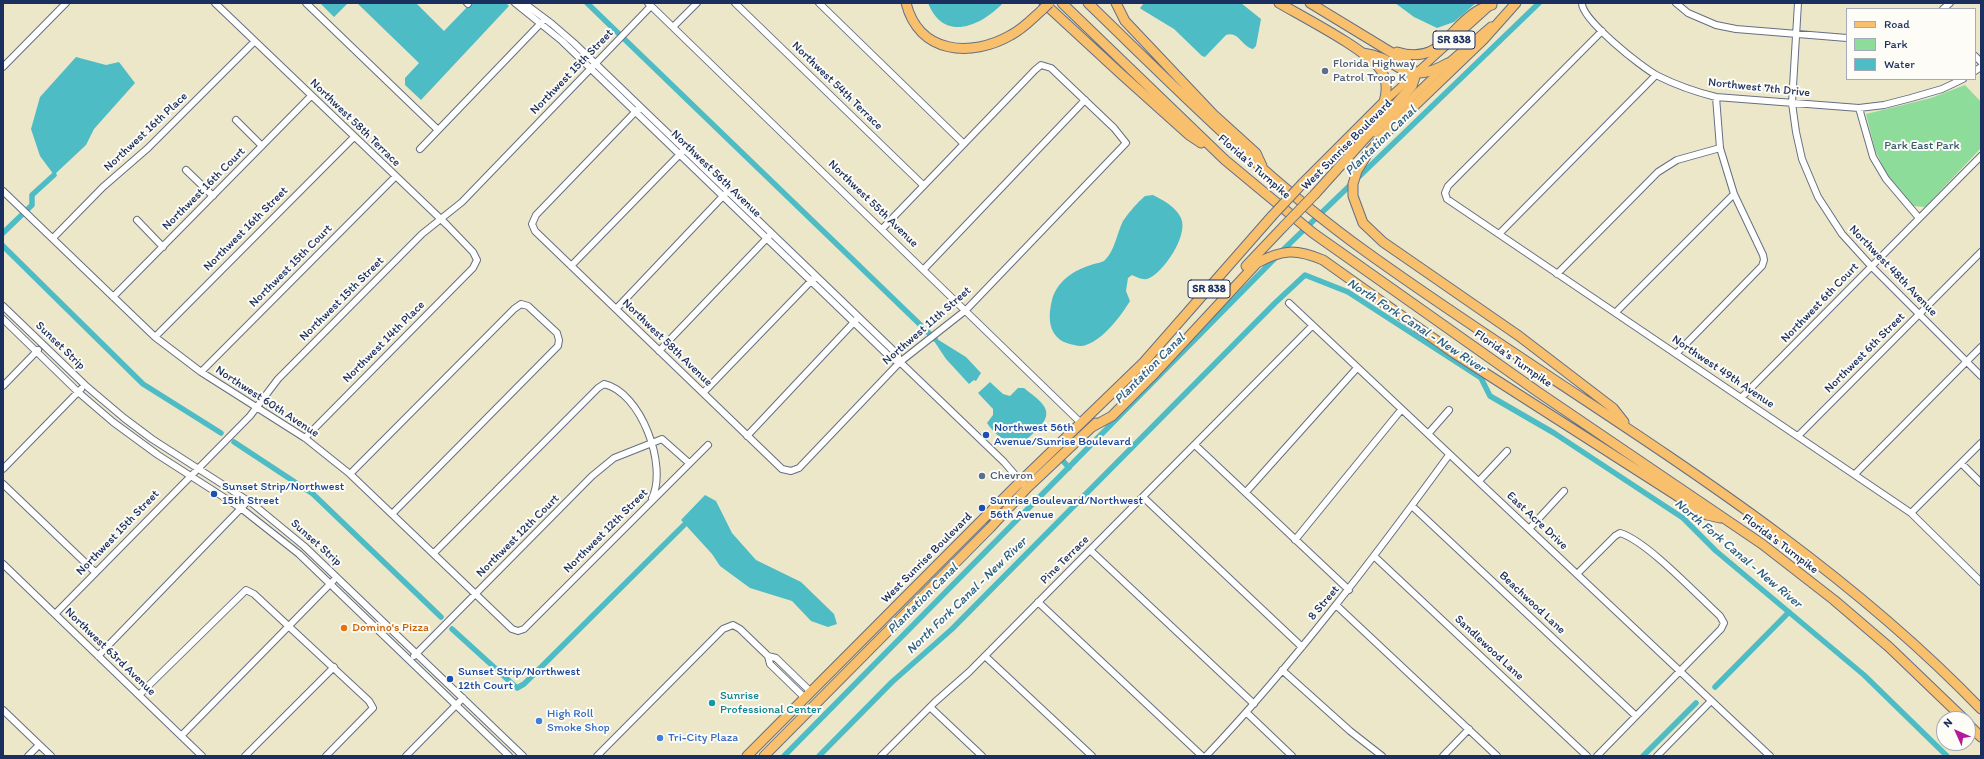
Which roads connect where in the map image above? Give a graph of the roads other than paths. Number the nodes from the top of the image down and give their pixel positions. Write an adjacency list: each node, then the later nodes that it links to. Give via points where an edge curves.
1 (66, 3): 33 (street)
2 (215, 3): 28 (street, Northwest 58th Terrace)
3 (306, 3): 45 (street)
4 (515, 3): 23 (street, Northwest 56th Avenue)
5 (524, 3): 23 (street, Northwest 56th Avenue)
6 (697, 3): 24 (street)
7 (735, 3): 58 (street, Northwest 54th Terrace)
8 (819, 3): 47 (street)
9 (906, 3): 22 (highway, via 914,22 925,36 941,45 962,50 987,46 1011,35)
10 (912, 3): 22 (highway, via 918,19 928,32 943,41 963,44 986,40 1009,30)
11 (1062, 3): 53 (highway, Florida's Turnpike)
12 (1088, 3): 55 (highway, Florida's Turnpike)
13 (1116, 3): 55 (highway, via 1125,21 1213,114 1256,153)
14 (1279, 3): 30 (highway)
15 (1310, 3): 29 (highway)
16 (1516, 3): 31 (main road, West Sunrise Boulevard / SR 838); 109 (highway, via 1483,40 1368,153 1357,171 1353,184 1356,208 1363,223 1383,242 1563,369 1613,408)
17 (1582, 3): 25 (street, Northwest 7th Drive, via 1582,11)
18 (1676, 3): 26 (street, via 1688,13 1716,25)
19 (1798, 3): 26 (street, Northwest 48th Avenue)
20 (650, 4): 24 (street, Northwest 55th Avenue); 32 (street, Northwest 15th Street)
21 (1493, 4): 29 (highway, via 1477,11 1426,54 1408,55); 34 (main road, West Sunrise Boulevard / SR 838)
22 (1043, 5): 53 (highway, via 1189,135)
23 (543, 22): 32 (street, Northwest 56th Avenue); 45 (street)
24 (673, 27): 66 (street, Northwest 55th Avenue)
25 (1602, 31): 35 (street, Northwest 7th Drive); 67 (street, Northwest 49th Avenue, via 1448,186 1445,193 1447,199)
26 (1795, 34): 27 (street); 41 (street, Northwest 48th Avenue)
27 (1846, 38)
28 (255, 41): 37 (street, Northwest 58th Terrace); 69 (street, Northwest 16th Place)
29 (1387, 49): 34 (highway, via 1407,62)
30 (1363, 53): 34 (highway, via 1373,54); 40 (highway, via 1378,67 1385,79)
31 (1448, 63): 34 (highway, via 1427,74); 54 (main road, West Sunrise Boulevard / SR 838)
32 (593, 66): 43 (street, Northwest 56th Avenue); 64 (street, Northwest 15th Street, via 462,202)
33 (3, 68)
34 (1416, 74): 40 (main road, West Sunrise Boulevard / SR 838); 54 (highway, via 1412,86)
35 (1656, 75): 38 (street, Northwest 7th Drive); 67 (street)
36 (1961, 80): 42 (street, Northwest 7th Drive, via 1942,89 1911,98)
37 (312, 96): 46 (street, Northwest 58th Terrace); 48 (street, Northwest 16th Court)
38 (1716, 97): 41 (street, Northwest 7th Drive); 49 (street)
39 (1085, 100): 47 (street, via 1051,68 1041,65); 75 (street); 82 (street, Northwest 11th Street, via 1126,143)
40 (1384, 102): 107 (highway, West Sunrise Boulevard / SR 838, bridge, via 1272,216 1161,344)
41 (1792, 103): 42 (street, Northwest 7th Drive); 74 (street, Northwest 48th Avenue, via 1802,159 1818,197 1842,234)
42 (1860, 108): 63 (street, via 1873,157 1886,179)
43 (638, 109): 51 (street, Northwest 56th Avenue); 73 (street, Northwest 58th Avenue, via 536,215 532,224 535,231)
44 (236, 120): 48 (street)
45 (438, 130): 50 (street)
46 (354, 137): 57 (street, Northwest 58th Terrace); 88 (street, Northwest 16th Street)
47 (964, 144): 58 (street)
48 (262, 146): 62 (street, Northwest 16th Court)
49 (1720, 148): 61 (street); 76 (street, via 1677,160 1658,172)
50 (420, 149)
51 (682, 152): 60 (street, Northwest 56th Avenue); 73 (street)
52 (1981, 156): 63 (street, Northwest 6th Court)
53 (1225, 160): 144 (highway, Florida's Turnpike, via 1313,233)
54 (1344, 162): 108 (highway, West Sunrise Boulevard / SR 838, bridge, via 1180,339)
55 (1263, 169): 109 (highway, Florida's Turnpike, via 1325,221 1426,294)
56 (186, 170): 62 (street)
57 (395, 177): 64 (street, Northwest 58th Terrace); 97 (street, Northwest 15th Court)
58 (924, 185): 66 (street)
59 (3, 191): 69 (street, Northwest 60th Avenue)
60 (725, 194): 68 (street, Northwest 56th Avenue); 81 (street)
61 (1734, 194): 83 (street); 93 (street, via 1764,260 1762,266)
62 (213, 196): 70 (street, Northwest 16th Court)
63 (1918, 218): 74 (street, Northwest 6th Court)
64 (440, 219): 72 (street, Northwest 58th Terrace, via 473,252); 104 (street, Northwest 15th Street, via 422,234 278,380)
65 (137, 220): 70 (street)
66 (882, 229): 75 (street, Northwest 55th Avenue)
67 (1499, 234): 76 (street, Northwest 49th Avenue)
68 (769, 236): 77 (street, Northwest 56th Avenue); 91 (street)
69 (53, 238): 78 (street, Northwest 60th Avenue)
70 (163, 247): 78 (street, Northwest 16th Court)
71 (1981, 252): 84 (street, Northwest 6th Street)
72 (477, 260): 113 (street, Northwest 14th Place, via 473,268)
73 (571, 266): 81 (street, Northwest 58th Avenue)
74 (1871, 266): 84 (street, Northwest 48th Avenue); 103 (street, Northwest 6th Court)
75 (924, 269): 82 (street, Northwest 55th Avenue)
76 (1557, 274): 83 (street, Northwest 49th Avenue)
77 (813, 278): 86 (street, Northwest 56th Avenue); 102 (street)
78 (113, 297): 88 (street, Northwest 60th Avenue)
79 (1289, 303): 87 (street, East Acre Drive)
80 (3, 306): 89 (street, Sunset Strip)
81 (616, 309): 91 (street, Northwest 58th Avenue)
82 (966, 310): 94 (street, Northwest 11th Street); 107 (street, Northwest 55th Avenue)
83 (1616, 312): 93 (street, Northwest 49th Avenue)
84 (1919, 314): 95 (street, Northwest 48th Avenue); 112 (street, Northwest 6th Street)
85 (3, 319): 92 (street, Sunset Strip)
86 (856, 320): 94 (street, Northwest 56th Avenue, via 897,354); 111 (street)
87 (1312, 326): 96 (street, East Acre Drive); 117 (street, Pine Terrace)
88 (155, 337): 97 (street, Northwest 60th Avenue)
89 (43, 345): 92 (street); 99 (street, Sunset Strip)
90 (1981, 347): 95 (street)
91 (659, 351): 102 (street, Northwest 58th Avenue)
92 (36, 352): 100 (street); 101 (street, Sunset Strip)
93 (1676, 354): 103 (street, Northwest 49th Avenue)
94 (900, 362): 126 (street, Northwest 11th Street, via 799,468); 130 (street, Northwest 56th Avenue)
95 (1966, 362): 98 (street, Northwest 48th Avenue); 128 (street)
96 (1357, 368): 105 (street, East Acre Drive); 136 (street)
97 (201, 372): 104 (street, Northwest 60th Avenue)
98 (1981, 376)
99 (85, 385): 101 (street); 118 (street, Sunset Strip, via 129,422)
100 (3, 386)
101 (78, 392): 120 (street, Sunset Strip); 125 (street)
102 (703, 393): 111 (street, Northwest 58th Avenue)
103 (1742, 397): 112 (street, Northwest 49th Avenue)
104 (258, 407): 113 (street, Northwest 60th Avenue); 124 (street, Northwest 15th Street)
105 (1401, 410): 110 (street, East Acre Drive); 146 (street)
106 (1449, 410): 110 (street)
107 (1081, 423): 130 (highway, West Sunrise Boulevard / SR 838)
108 (1092, 427): 134 (highway, West Sunrise Boulevard / SR 838); 144 (highway, via 1112,416 1150,379 1250,270 1278,252 1306,253 1322,260 1454,353 1707,515)
109 (1630, 429): 182 (highway, Florida's Turnpike, via 1757,517 1850,588 1899,630)
110 (1428, 434): 121 (street, East Acre Drive)
111 (747, 436): 126 (street, Northwest 58th Avenue, via 782,469)
112 (1798, 436): 128 (street, Northwest 49th Avenue)
113 (305, 438): 127 (street, Northwest 60th Avenue)
114 (653, 443): 122 (street, via 658,439 665,440); 139 (street, via 656,471 654,495); 148 (street, via 644,422 631,403 612,386 604,384); 158 (street, Northwest 12th Court, via 629,451 603,466)
115 (1981, 443): 123 (street)
116 (708, 445): 122 (street, Northwest 12th Street)
117 (1194, 445): 136 (street); 137 (street, Pine Terrace)
118 (163, 446): 120 (street); 124 (street, Sunset Strip)
119 (1507, 451): 131 (street)
120 (158, 455): 129 (street, Sunset Strip)
121 (1449, 455): 131 (street, East Acre Drive); 140 (street, 8 Street)
122 (689, 463): 139 (street, Northwest 12th Street)
123 (1961, 463): 132 (street); 142 (street)
124 (197, 468): 129 (street, Northwest 15th Street); 138 (street, Sunset Strip)
125 (3, 469)
126 (791, 471)
127 (350, 474): 143 (street, Northwest 60th Avenue); 143 (street, via 521,304 528,306 557,333 560,340 558,346)
128 (1855, 474): 142 (street, Northwest 49th Avenue)
129 (190, 476): 141 (street, Sunset Strip); 151 (street, Northwest 15th Street)
130 (1021, 481): 134 (street, Northwest 56th Avenue); 156 (highway, West Sunrise Boulevard / SR 838)
131 (1479, 481): 145 (street, East Acre Drive)
132 (1981, 483)
133 (3, 484): 151 (street)
134 (1027, 488): 162 (highway, West Sunrise Boulevard / SR 838)
135 (1564, 491): 145 (street)
136 (1246, 492): 146 (street)
137 (1143, 497): 147 (street, Pine Terrace); 165 (street)
138 (248, 501): 141 (street); 153 (street, Sunset Strip, via 304,546)
139 (650, 502): 164 (street, Northwest 12th Street, via 524,629)
140 (1412, 506): 149 (street, 8 Street); 186 (street, Beachwood Lane)
141 (242, 510): 155 (street, Sunset Strip, via 299,554); 168 (street)
142 (1911, 513): 154 (street, Northwest 49th Avenue)
143 (392, 514): 148 (street, Northwest 60th Avenue)
144 (1725, 519): 184 (highway, Florida's Turnpike, via 1762,544 1834,600)
145 (1528, 529): 152 (street, East Acre Drive)
146 (1295, 540): 157 (street)
147 (1090, 550): 159 (street, Pine Terrace); 179 (street)
148 (434, 553): 158 (street, Northwest 60th Avenue)
149 (1375, 556): 157 (street, 8 Street); 212 (street, Sandlewood Lane)
150 (3, 564): 161 (street, Northwest 63rd Avenue)
151 (95, 572): 161 (street, Northwest 15th Street)
152 (1577, 574): 173 (street, East Acre Drive); 173 (street, via 1620,533 1629,536 1656,557 1720,616 1724,623 1722,629)
153 (337, 577): 155 (street); 167 (street, Sunset Strip)
154 (1981, 582)
155 (331, 584): 163 (street); 170 (street, Sunset Strip)
156 (918, 584): 162 (highway); 166 (highway, West Sunrise Boulevard / SR 838)
157 (1349, 590): 160 (street, 8 Street)
158 (476, 594): 164 (street, Northwest 60th Avenue, via 512,629); 167 (street, Northwest 12th Court)
159 (1038, 602): 169 (street, Pine Terrace); 206 (street)
160 (1336, 605): 165 (street, 8 Street); 187 (street)
161 (54, 614): 168 (street, Northwest 63rd Avenue)
162 (900, 619): 177 (highway, West Sunrise Boulevard / SR 838)
163 (290, 626): 171 (street); 174 (street, via 246,590); 188 (street)
164 (518, 631)
165 (1302, 647): 172 (street, 8 Street)
166 (850, 651): 175 (highway, West Sunrise Boulevard / SR 838); 177 (highway, via 847,661 820,689)
167 (417, 653): 170 (street, Northwest 12th Court); 176 (street, Sunset Strip)
168 (98, 656): 174 (street, Northwest 63rd Avenue)
169 (986, 656): 181 (street, Pine Terrace); 205 (street)
170 (410, 660): 180 (street, Sunset Strip)
171 (334, 667): 195 (street); 196 (street, via 373,708)
172 (1282, 670): 179 (street, 8 Street); 209 (street)
173 (1681, 672): 178 (street, East Acre Drive); 186 (street)
174 (139, 695): 188 (street, Northwest 63rd Avenue)
175 (808, 695): 199 (street, via 776,658 768,656 734,625 723,629); 200 (highway, West Sunrise Boulevard / SR 838); 201 (highway, via 809,701)
176 (463, 698): 180 (street); 190 (street, Sunset Strip)
177 (821, 698): 202 (highway, West Sunrise Boulevard / SR 838)
178 (1711, 701): 214 (street); 215 (street, East Acre Drive)
179 (1254, 704): 185 (street, 8 Street)
180 (456, 706): 191 (street, Sunset Strip); 197 (street)
181 (930, 707): 203 (street, Pine Terrace); 204 (street)
182 (1981, 709)
183 (3, 710): 189 (street)
184 (1956, 711)
185 (1247, 713): 207 (street, 8 Street); 208 (street)
186 (1636, 716): 213 (street)
187 (1469, 729): 210 (street); 211 (street)
188 (181, 736): 194 (street, Northwest 63rd Avenue)
189 (39, 745): 192 (street); 193 (street)
190 (513, 746): 191 (street); 198 (street, Sunset Strip)
191 (506, 755)
192 (28, 756)
193 (51, 756)
194 (202, 756)
195 (245, 756)
196 (326, 756)
197 (406, 756)
198 (523, 756)
199 (597, 756)
200 (747, 756)
201 (756, 756)
202 (764, 756)
203 (881, 756)
204 (982, 756)
205 (1092, 756)
206 (1202, 756)
207 (1206, 756)
208 (1292, 756)
209 (1382, 756)
210 (1443, 756)
211 (1497, 756)
212 (1587, 756)
213 (1597, 756)
214 (1657, 756)
215 (1770, 756)

